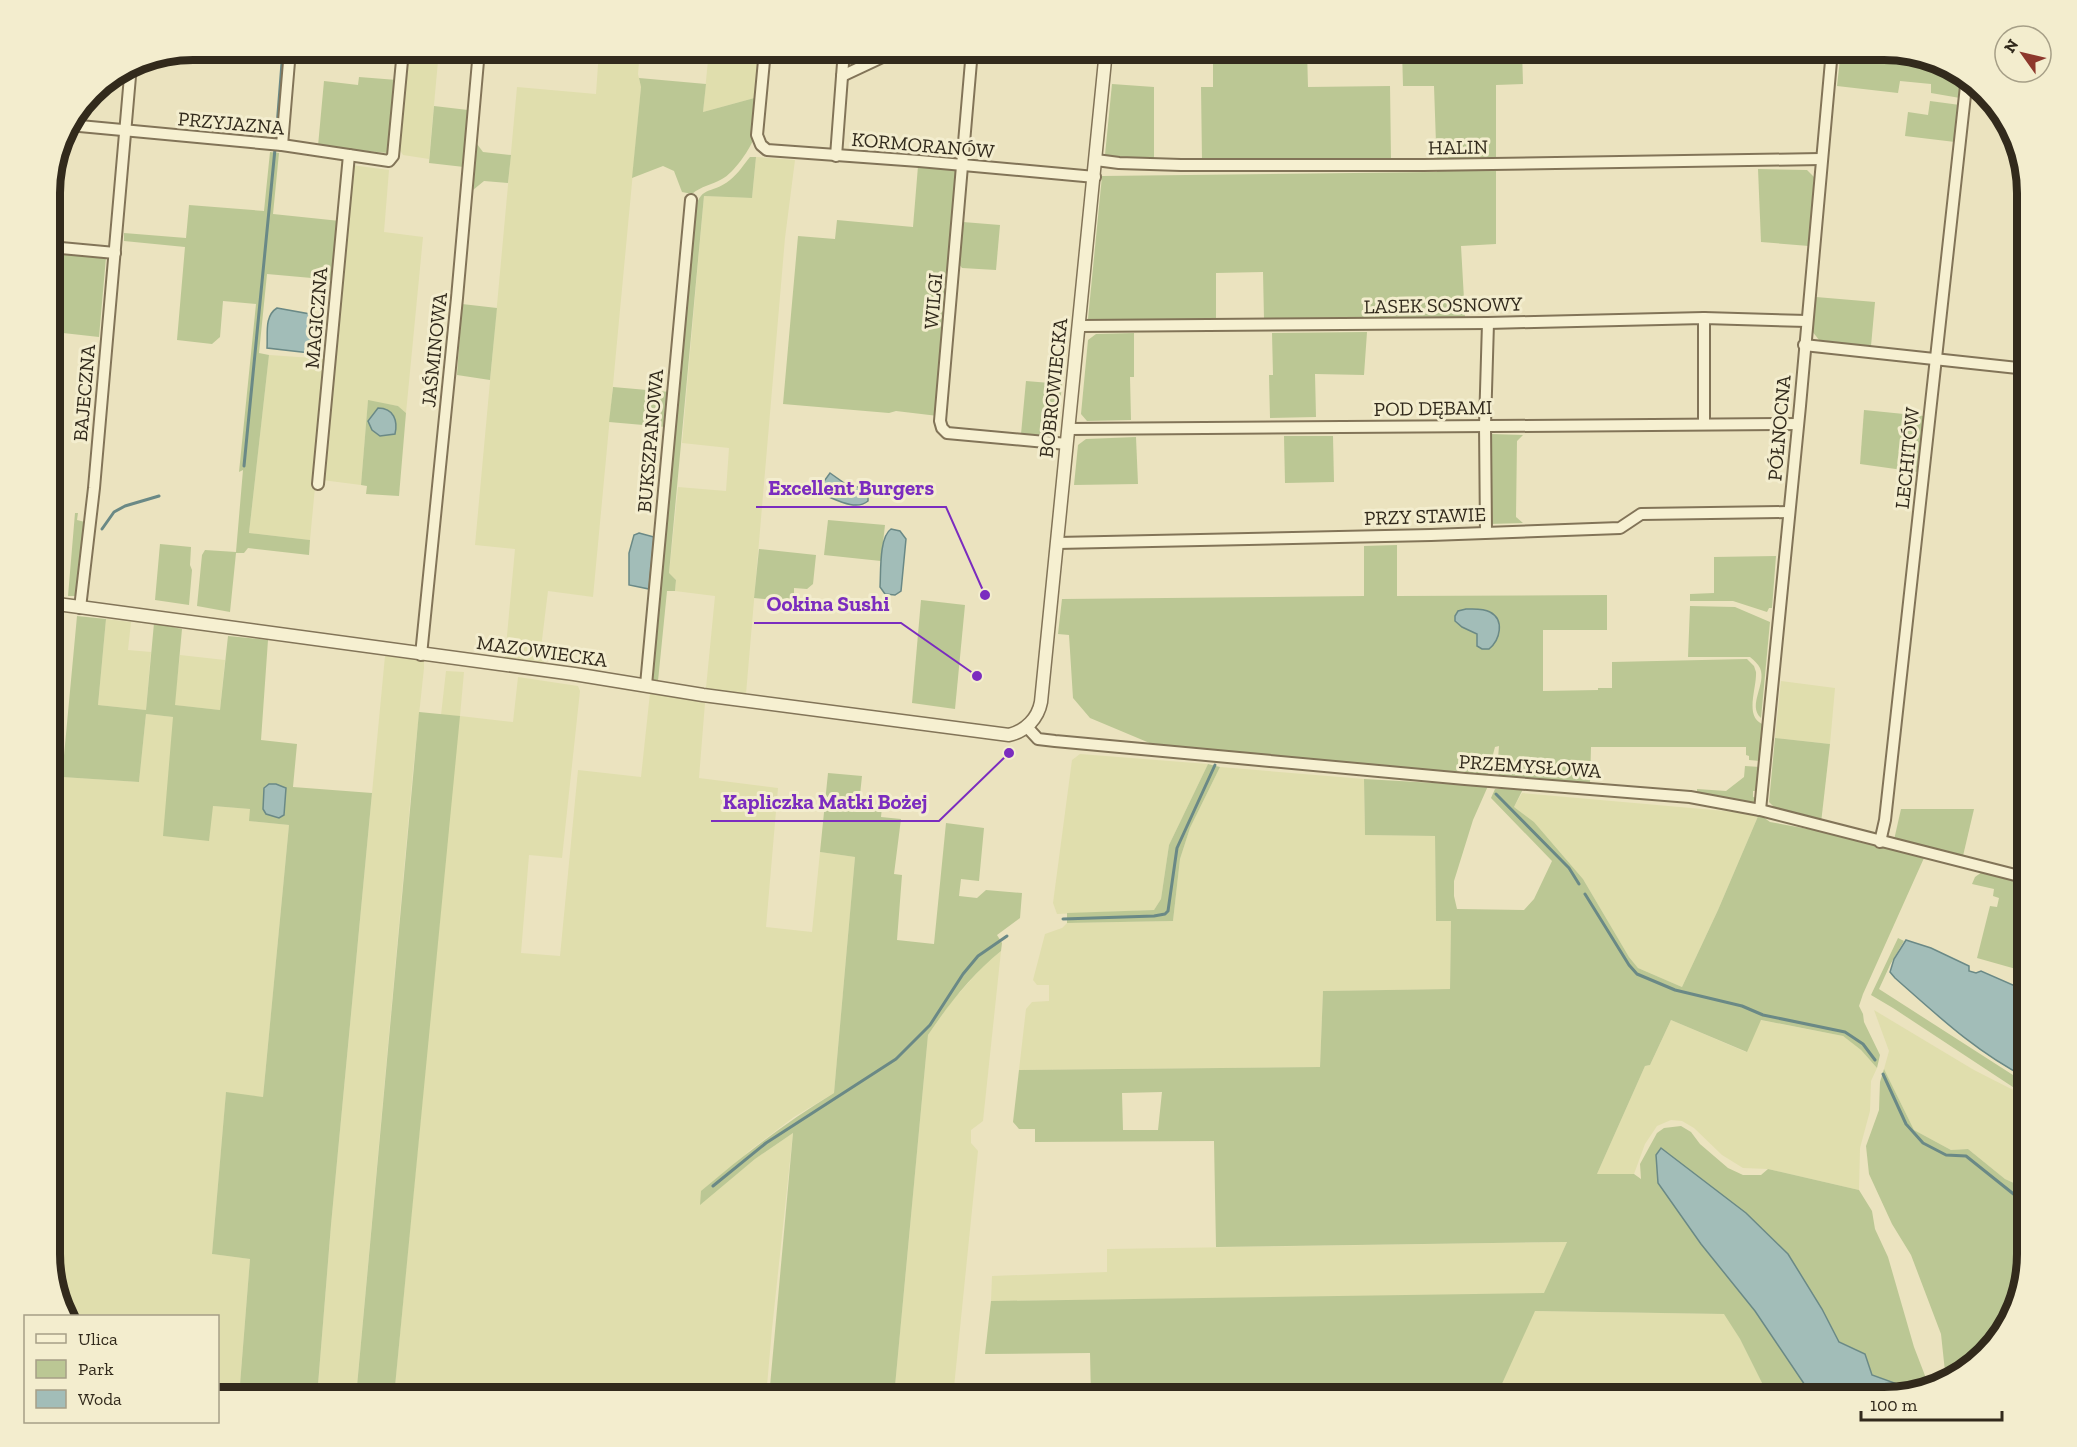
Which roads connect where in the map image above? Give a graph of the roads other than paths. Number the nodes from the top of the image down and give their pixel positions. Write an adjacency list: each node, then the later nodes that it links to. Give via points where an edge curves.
1 (289, 60): 15 (street)
2 (402, 60): 16 (street, PRZYJAZNA, via 393,156 389,161)
3 (478, 60): 43 (street, JAŚMINOWA)
4 (764, 60): 17 (street, KORMORANÓW, via 757,135 761,145 767,150)
5 (843, 60): 11 (street)
6 (876, 60): 11 (street)
7 (971, 60): 20 (street, WILGI)
8 (1105, 60): 19 (street, BOBROWIECKA)
9 (1831, 60): 18 (street, PÓŁNOCNA)
10 (130, 76): 14 (street, BAJECZNA)
11 (842, 76): 17 (street)
12 (1966, 88): 30 (street, LECHITÓW)
13 (78, 127): 14 (street, PRZYJAZNA)
14 (125, 131): 15 (street, PRZYJAZNA); 24 (street, BAJECZNA)
15 (282, 145): 16 (street, PRZYJAZNA)
16 (349, 155): 37 (street, MAGICZNA)
17 (836, 156): 20 (street, KORMORANÓW)
18 (1821, 159): 19 (street, HALIN, via 1424,165 1181,165); 26 (street, PÓŁNOCNA)
19 (1096, 160): 21 (street, BOBROWIECKA)
20 (963, 166): 21 (street, KORMORANÓW); 36 (street, WILGI, via 942,428 947,433)
21 (1095, 177): 28 (street, BOBROWIECKA)
22 (691, 200): 44 (street, BUKSZPANOWA)
23 (60, 248): 24 (street)
24 (115, 253): 42 (street, BAJECZNA)
25 (1704, 318): 26 (street, LASEK SOSNOWY); 27 (street, LASEK SOSNOWY); 32 (street)
26 (1807, 321): 29 (street, PÓŁNOCNA)
27 (1488, 323): 28 (street, LASEK SOSNOWY); 34 (street)
28 (1080, 326): 35 (street, BOBROWIECKA)
29 (1804, 345): 30 (street); 33 (street, PÓŁNOCNA)
30 (1935, 359): 31 (street); 47 (street, LECHITÓW)
31 (2017, 368)
32 (1704, 424): 33 (street, POD DĘBAMI); 34 (street, POD DĘBAMI)
33 (1798, 424): 38 (street, PÓŁNOCNA)
34 (1485, 425): 35 (street, POD DĘBAMI); 39 (street)
35 (1069, 429): 36 (street, BOBROWIECKA)
36 (1067, 444): 40 (street, BOBROWIECKA)
37 (318, 484)
38 (1789, 512): 39 (street, PRZY STAWIE, via 1641,514 1620,528); 46 (street, PÓŁNOCNA)
39 (1486, 532): 40 (street, PRZY STAWIE)
40 (1057, 543): 45 (street, BOBROWIECKA, via 1041,702)
41 (60, 605): 42 (street, MAZOWIECKA)
42 (80, 608): 43 (street, MAZOWIECKA)
43 (421, 655): 44 (street, MAZOWIECKA)
44 (646, 686): 45 (street, MAZOWIECKA, via 1009,735)
45 (1027, 727): 46 (street, PRZEMYSŁOWA, via 1038,739 1055,741 1690,797)
46 (1760, 810): 47 (street, PRZEMYSŁOWA)
47 (1880, 842): 48 (street, PRZEMYSŁOWA)
48 (2017, 875)

